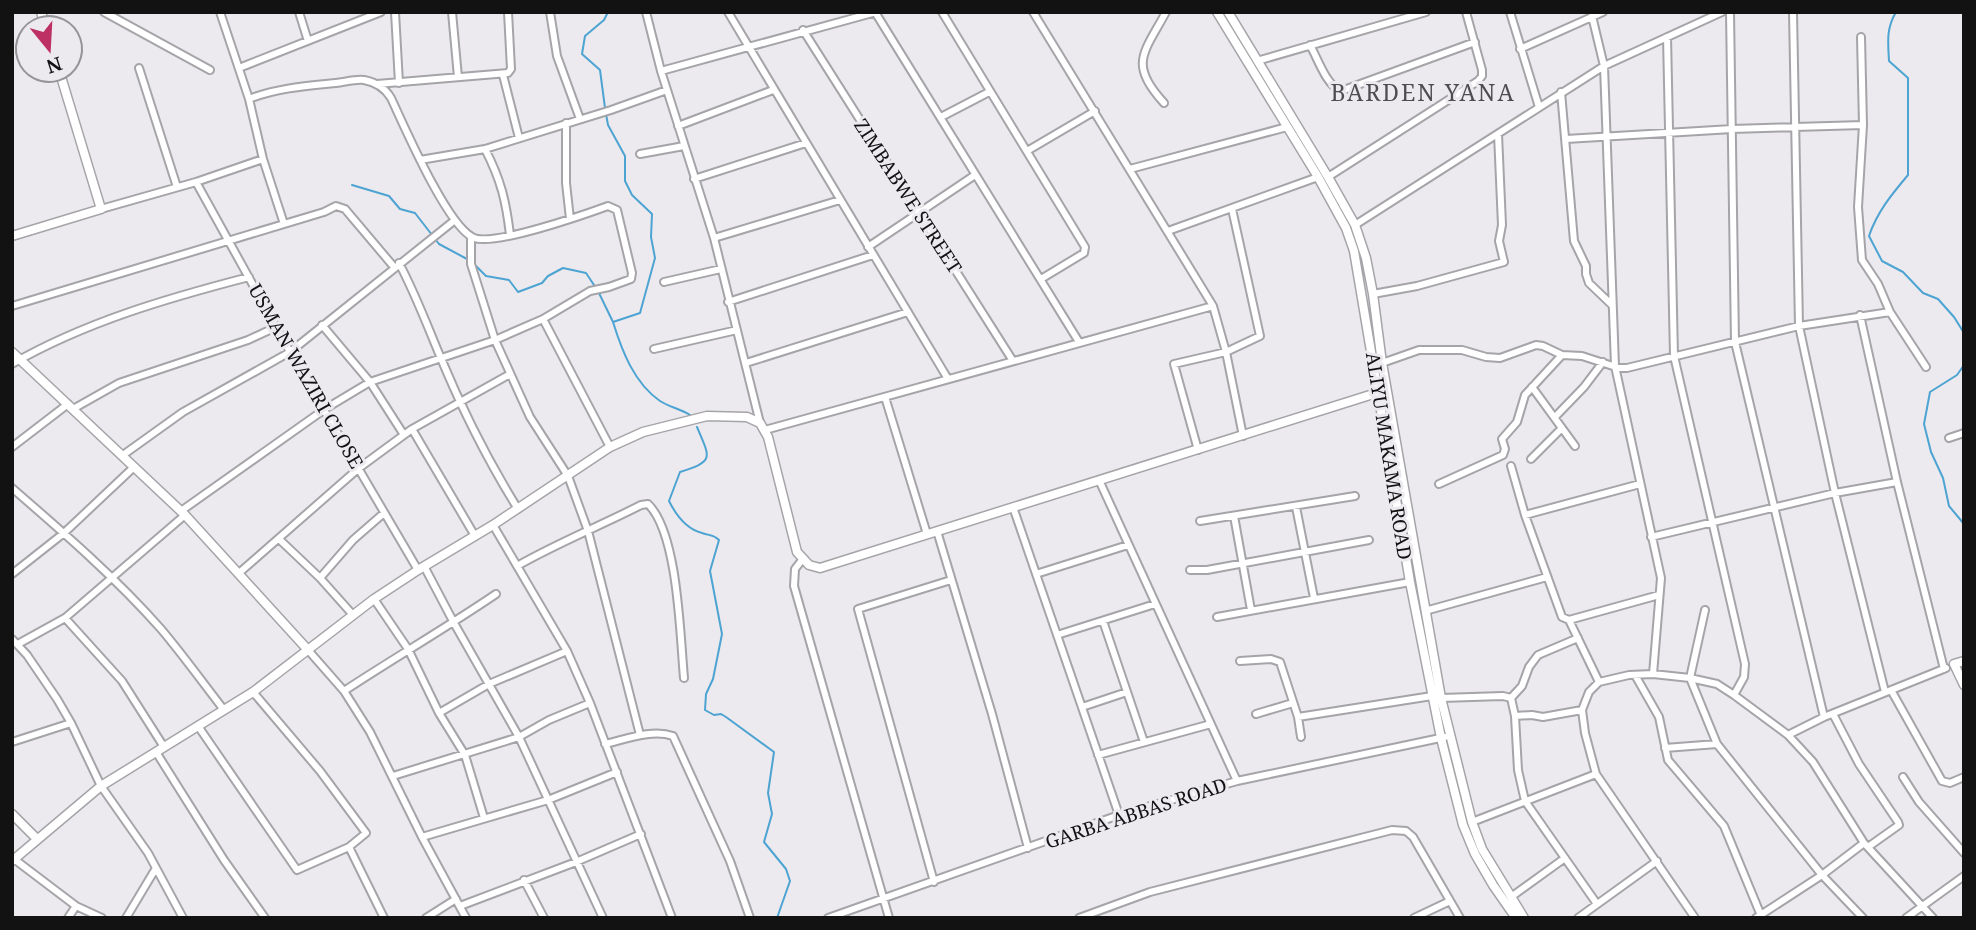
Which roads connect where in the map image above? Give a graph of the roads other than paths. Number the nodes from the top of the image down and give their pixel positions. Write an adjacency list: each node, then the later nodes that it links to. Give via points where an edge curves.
1 (104, 12): 40 (street)
2 (220, 12): 39 (street)
3 (299, 12): 31 (street)
4 (382, 12): 25 (street)
5 (395, 12): 44 (street)
6 (452, 12): 43 (street)
7 (508, 12): 42 (street, via 511,69)
8 (550, 12): 57 (street, via 557,55)
9 (646, 12): 41 (street)
10 (728, 12): 34 (street)
11 (876, 12): 28 (street); 56 (street)
12 (942, 12): 50 (street)
13 (1034, 12): 55 (street)
14 (1166, 12): 53 (street, via 1142,63 1150,88)
15 (1217, 12): 61 (street, ALIYU MAKAMA ROAD)
16 (1228, 12): 36 (street, ALIYU MAKAMA ROAD)
17 (1426, 12): 33 (street)
18 (1466, 12): 32 (street)
19 (1510, 12): 35 (street)
20 (1603, 12): 26 (street)
21 (1703, 12): 27 (street)
22 (1722, 12): 27 (street)
23 (1730, 12): 63 (street)
24 (1793, 12): 62 (street)
25 (370, 14): 31 (street)
26 (1592, 16): 35 (street); 37 (street)
27 (1701, 22): 29 (street)
28 (803, 30): 34 (street); 86 (street, ZIMBABWE STREET)
29 (1667, 37): 37 (street); 64 (street)
30 (1861, 37): 59 (street)
31 (309, 41): 39 (street)
32 (1475, 43): 33 (street, via 1341,91 1331,83); 79 (street, via 1482,70 1478,81)
33 (1310, 45): 36 (street)
34 (747, 47): 41 (street); 48 (street)
35 (1520, 49): 54 (street)
36 (1257, 61): 79 (street, ALIYU MAKAMA ROAD)
37 (1604, 66): 51 (street); 66 (street)
38 (139, 68): 82 (street)
39 (239, 68): 52 (street)
40 (210, 69)
41 (662, 71): 47 (street)
42 (503, 75): 43 (street); 67 (street)
43 (458, 77): 44 (street)
44 (396, 83): 46 (street); 49 (street)
45 (63, 84): 84 (street)
46 (377, 84): 49 (street); 52 (street, via 363,80 293,87)
47 (667, 90): 57 (street); 60 (street)
48 (774, 90): 60 (street); 69 (street)
49 (386, 91): 75 (street)
50 (989, 92): 56 (street); 72 (street)
51 (1561, 92): 54 (street); 68 (street)
52 (249, 99): 74 (street)
53 (1164, 103)
54 (1539, 107): 65 (street)
55 (1095, 111): 72 (street); 76 (street)
56 (941, 117): 77 (street)
57 (580, 119): 58 (street)
58 (566, 123): 67 (street); 87 (street)
59 (1864, 125): 62 (street); 110 (street, via 1859,234 1863,260)
60 (678, 126): 70 (street)
61 (1287, 127): 76 (street); 78 (street, ALIYU MAKAMA ROAD)
62 (1796, 127): 63 (street); 114 (street)
63 (1732, 129): 64 (street); 119 (street)
64 (1669, 133): 66 (street); 125 (street)
65 (1498, 134): 90 (street); 104 (street, via 1499,242 1504,262)
66 (1608, 137): 68 (street); 106 (street)
67 (519, 138): 71 (street)
68 (1566, 139): 106 (street, via 1574,241 1587,266 1589,283)
69 (806, 144): 80 (street); 83 (street)
70 (684, 146): 73 (street); 80 (street)
71 (485, 149): 75 (street); 92 (street, via 506,199)
72 (1027, 151): 102 (street, via 1086,251)
73 (640, 154)
74 (263, 159): 81 (street); 89 (street)
75 (420, 160): 88 (street)
76 (1130, 169): 91 (street)
77 (975, 175): 86 (street); 102 (street)
78 (1318, 177): 85 (street); 138 (street, ALIYU MAKAMA ROAD, via 1354,251)
79 (1328, 177): 90 (street, ALIYU MAKAMA ROAD)
80 (694, 179): 95 (street)
81 (196, 182): 82 (street); 96 (street, USMAN WAZIRI CLOSE)
82 (177, 187): 84 (street)
83 (840, 200): 95 (street); 97 (street)
84 (101, 209): 93 (street)
85 (1232, 209): 91 (street); 123 (street, via 1260,336)
86 (919, 212): 97 (street); 127 (street, ZIMBABWE STREET)
87 (570, 219): 92 (street); 112 (street, via 614,207 631,279 590,291)
88 (455, 220): 94 (street); 99 (street)
89 (284, 224): 96 (street); 99 (street, via 340,206)
90 (1355, 225): 104 (street, ALIYU MAKAMA ROAD)
91 (1168, 231): 108 (street)
92 (510, 235): 94 (street, via 491,240)
93 (12, 236)
94 (471, 237): 117 (street, via 471,260)
95 (713, 238): 100 (street)
96 (230, 240): 101 (street, USMAN WAZIRI CLOSE); 107 (street)
97 (868, 247): 98 (street)
98 (873, 255): 105 (street); 109 (street)
99 (396, 265): 113 (street); 126 (street, via 411,286)
100 (721, 269): 103 (street); 105 (street)
101 (249, 277): 115 (street, USMAN WAZIRI CLOSE); 128 (street, via 162,300)
102 (1041, 279): 118 (street)
103 (664, 282)
104 (1373, 294): 131 (street, ALIYU MAKAMA ROAD)
105 (728, 302): 116 (street)
106 (1612, 305): 132 (street)
107 (12, 306)
108 (1213, 306): 118 (street); 123 (street)
109 (908, 312): 130 (street); 135 (street)
110 (1890, 312): 111 (street); 133 (street)
111 (1860, 316): 114 (street); 162 (street)
112 (542, 319): 117 (street); 153 (street)
113 (322, 325): 122 (street); 136 (street)
114 (1799, 326): 119 (street); 166 (street)
115 (276, 327): 122 (street, USMAN WAZIRI CLOSE); 141 (street, via 119,383)
116 (737, 330): 120 (street); 130 (street)
117 (495, 340): 126 (street); 134 (street)
118 (1079, 342): 127 (street)
119 (1735, 342): 125 (street); 170 (street)
120 (654, 349)
121 (12, 352): 128 (street)
122 (289, 352): 142 (street, USMAN WAZIRI CLOSE); 155 (street, via 183,412)
123 (1226, 352): 149 (street); 154 (street, via 1174,364)
124 (1562, 355): 129 (street); 131 (street, via 1535,345 1500,358 1462,350 1419,350); 137 (street)
125 (1674, 356): 132 (street, via 1627,368); 177 (street)
126 (441, 358): 136 (street); 140 (street)
127 (1013, 361): 135 (street)
128 (16, 362): 141 (street)
129 (1603, 362): 132 (street); 143 (street)
130 (746, 363): 144 (street)
131 (1382, 363): 138 (street, ALIYU MAKAMA ROAD)
132 (1615, 366): 164 (street)
133 (1926, 367)
134 (510, 374): 140 (street); 160 (street, via 530,417)
135 (948, 379): 139 (street)
136 (370, 382): 142 (street); 148 (street)
137 (1532, 387): 143 (street); 163 (street, via 1517,422 1502,439 1503,455)
138 (1382, 392): 149 (street); 201 (street, ALIYU MAKAMA ROAD); 209 (street, ALIYU MAKAMA ROAD)
139 (886, 397): 144 (street); 182 (street)
140 (461, 400): 146 (street); 171 (street)
141 (71, 407): 152 (street); 155 (street)
142 (325, 410): 159 (street, USMAN WAZIRI CLOSE); 172 (street)
143 (1555, 417): 145 (street)
144 (763, 427): 153 (street, via 747,417 706,416 643,432); 189 (street)
145 (1562, 428): 151 (street); 156 (street)
146 (412, 429): 148 (street); 183 (street)
147 (1964, 433): 150 (street)
148 (404, 435): 159 (street)
149 (1243, 436): 154 (street)
150 (1949, 438)
151 (1575, 446)
152 (12, 447)
153 (610, 447): 160 (street)
154 (1198, 450): 161 (street)
155 (123, 455): 158 (street)
156 (1531, 459)
157 (1511, 466): 174 (street)
158 (134, 467): 172 (street); 181 (street)
159 (359, 468): 173 (street, USMAN WAZIRI CLOSE); 185 (street)
160 (568, 476): 171 (street); 179 (street)
161 (1099, 480): 168 (street); 187 (street)
162 (1897, 482): 166 (street); 225 (street)
163 (1438, 484)
164 (1640, 484): 174 (street); 184 (street)
165 (12, 488): 181 (street)
166 (1835, 493): 170 (street); 234 (street)
167 (1355, 496): 169 (street)
168 (1013, 507): 180 (street); 196 (street)
169 (1296, 507): 175 (street); 188 (street)
170 (1774, 508): 177 (street); 251 (street)
171 (517, 509): 178 (street)
172 (183, 513): 194 (street); 198 (street)
173 (384, 513): 192 (street, USMAN WAZIRI CLOSE); 199 (street)
174 (1525, 515): 197 (street)
175 (1234, 516): 176 (street); 190 (street)
176 (1199, 521)
177 (1712, 522): 184 (street); 237 (street, via 1745,664)
178 (493, 525): 183 (street); 191 (street)
179 (589, 531): 191 (street, via 552,545); 228 (street, via 641,505 648,504 655,512 662,524 676,587); 256 (street)
180 (937, 531): 182 (street); 200 (street)
181 (64, 533): 195 (street); 198 (street)
182 (928, 534): 189 (street, via 820,568)
183 (475, 536): 192 (street)
184 (1651, 537): 203 (street, via 1661,578)
185 (279, 539): 194 (street); 199 (street)
186 (1369, 540): 188 (street)
187 (1128, 545): 196 (street); 206 (street)
188 (1305, 552): 190 (street); 204 (street)
189 (802, 560): 299 (street, via 794,569 794,586)
190 (1243, 564): 193 (street); 207 (street)
191 (517, 566): 221 (street)
192 (421, 568): 205 (street); 215 (street, USMAN WAZIRI CLOSE)
193 (1189, 570)
194 (239, 573): 220 (street)
195 (12, 574)
196 (1035, 574): 216 (street)
197 (1546, 577): 209 (street); 213 (street, via 1558,610)
198 (112, 578): 212 (street); 244 (street, via 161,630)
199 (320, 578): 210 (street)
200 (951, 580): 287 (street); 297 (street, via 858,609)
201 (1410, 582): 204 (street); 238 (street, ALIYU MAKAMA ROAD)
202 (496, 594): 215 (street)
203 (1659, 596): 213 (street); 226 (street)
204 (1314, 598): 207 (street)
205 (374, 599): 210 (street); 219 (street)
206 (1155, 604): 214 (street); 253 (street)
207 (1251, 610): 211 (street)
208 (1705, 610): 229 (street)
209 (1425, 611): 239 (street, ALIYU MAKAMA ROAD)
210 (353, 615): 220 (street)
211 (1217, 617)
212 (65, 618): 218 (street); 266 (street, via 122,681)
213 (1569, 620): 217 (street)
214 (1103, 621): 216 (street); 236 (street)
215 (454, 624): 219 (street); 231 (street, USMAN WAZIRI CLOSE)
216 (1057, 635): 243 (street)
217 (1578, 638): 230 (street); 240 (street, via 1538,655)
218 (15, 642): 252 (street)
219 (408, 649): 233 (street); 246 (street)
220 (308, 650): 233 (street); 235 (street)
221 (567, 651): 231 (street); 242 (street)
222 (1964, 661): 224 (street)
223 (1240, 662): 241 (street, via 1277,660)
224 (1954, 664): 225 (street); 232 (street)
225 (1944, 669): 234 (street)
226 (1653, 674): 227 (street); 229 (street)
227 (1636, 675): 230 (street); 265 (street, via 1658,718)
228 (684, 678)
229 (1690, 678): 237 (street, via 1717,684); 264 (street)
230 (1599, 682): 245 (street)
231 (489, 684): 246 (street); 258 (street, USMAN WAZIRI CLOSE)
232 (1964, 685)
233 (344, 691): 271 (street)
234 (1888, 691): 248 (street); 273 (street, via 1942,781)
235 (253, 692): 244 (street); 286 (street, via 366,833)
236 (1127, 692): 243 (street); 262 (street)
237 (1734, 695): 255 (street)
238 (1432, 696): 250 (street); 260 (street, ALIYU MAKAMA ROAD)
239 (1441, 698): 240 (street); 257 (street, ALIYU MAKAMA ROAD)
240 (1511, 698): 249 (street)
241 (1293, 702): 247 (street); 250 (street)
242 (590, 704): 258 (street); 263 (street)
243 (1082, 707): 268 (street)
244 (224, 710): 254 (street)
245 (1582, 710): 249 (street); 270 (street)
246 (439, 713): 267 (street)
247 (1256, 714)
248 (1833, 714): 251 (street); 285 (street, via 1899,825)
249 (1515, 716): 277 (street)
250 (1298, 717): 259 (street)
251 (1824, 717): 255 (street)
252 (71, 723): 261 (street); 275 (street)
253 (1211, 724): 262 (street); 274 (street)
254 (198, 726): 266 (street); 286 (street, via 297,870)
255 (1788, 735): 285 (street, via 1813,762)
256 (640, 736): 263 (street); 317 (street, via 664,733 678,744)
257 (1450, 736): 260 (street, GARBA ABBAS ROAD); 281 (street, ALIYU MAKAMA ROAD)
258 (519, 737): 267 (street); 276 (street, USMAN WAZIRI CLOSE)
259 (1301, 737)
260 (1441, 738): 274 (street, GARBA ABBAS ROAD); 323 (street, ALIYU MAKAMA ROAD, via 1463,825 1493,885)
261 (12, 742)
262 (1143, 743): 268 (street)
263 (605, 744): 269 (street)
264 (1717, 744): 265 (street); 294 (street)
265 (1665, 748): 305 (street, via 1677,772 1724,826)
266 (160, 750): 275 (street); 310 (street, via 224,860)
267 (465, 755): 271 (street); 280 (street)
268 (1098, 755): 278 (street)
269 (617, 772): 276 (street); 282 (street)
270 (1596, 774): 277 (street); 291 (street)
271 (393, 776): 283 (street)
272 (1903, 777): 288 (street)
273 (1964, 777)
274 (1237, 781): 278 (street, GARBA ABBAS ROAD)
275 (100, 786): 284 (street); 293 (street)
276 (548, 800): 280 (street); 292 (street, USMAN WAZIRI CLOSE)
277 (1525, 801): 281 (street); 289 (street)
278 (1119, 815): 287 (street, GARBA ABBAS ROAD)
279 (13, 818): 284 (street)
280 (484, 818): 283 (street)
281 (1472, 822): 298 (street, ALIYU MAKAMA ROAD, via 1482,849)
282 (641, 834): 292 (street); 316 (street)
283 (422, 838): 301 (street)
284 (37, 839): 290 (street)
285 (1866, 845): 294 (street); 304 (street)
286 (349, 847): 311 (street)
287 (1028, 848): 297 (street, GARBA ABBAS ROAD)
288 (1964, 853)
289 (1565, 858): 298 (street); 302 (street)
290 (13, 860): 303 (street)
291 (1657, 861): 302 (street); 326 (street)
292 (576, 862): 296 (street); 315 (street, USMAN WAZIRI CLOSE)
293 (156, 868): 308 (street); 309 (street)
294 (1822, 875): 305 (street); 327 (street)
295 (1964, 876): 304 (street)
296 (524, 880): 301 (street); 314 (street)
297 (933, 882): 299 (street, GARBA ABBAS ROAD)
298 (1511, 897): 324 (street, ALIYU MAKAMA ROAD)
299 (884, 899): 318 (street, GARBA ABBAS ROAD); 319 (street)
300 (1450, 901): 320 (street, via 1413,837 1392,830 1150,892); 321 (street); 322 (street)
301 (458, 902): 312 (street); 313 (street)
302 (1597, 904): 325 (street)
303 (76, 906): 306 (street); 307 (street)
304 (1924, 906): 328 (street); 329 (street)
305 (1759, 917)
306 (68, 918)
307 (102, 918)
308 (126, 918)
309 (183, 918)
310 (265, 918)
311 (384, 918)
312 (426, 918)
313 (466, 918)
314 (544, 918)
315 (603, 918)
316 (672, 918)
317 (750, 918)
318 (828, 918)
319 (889, 918)
320 (1079, 918)
321 (1413, 918)
322 (1460, 918)
323 (1516, 918)
324 (1524, 918)
325 (1577, 918)
326 (1695, 918)
327 (1863, 918)
328 (1906, 918)
329 (1933, 918)

